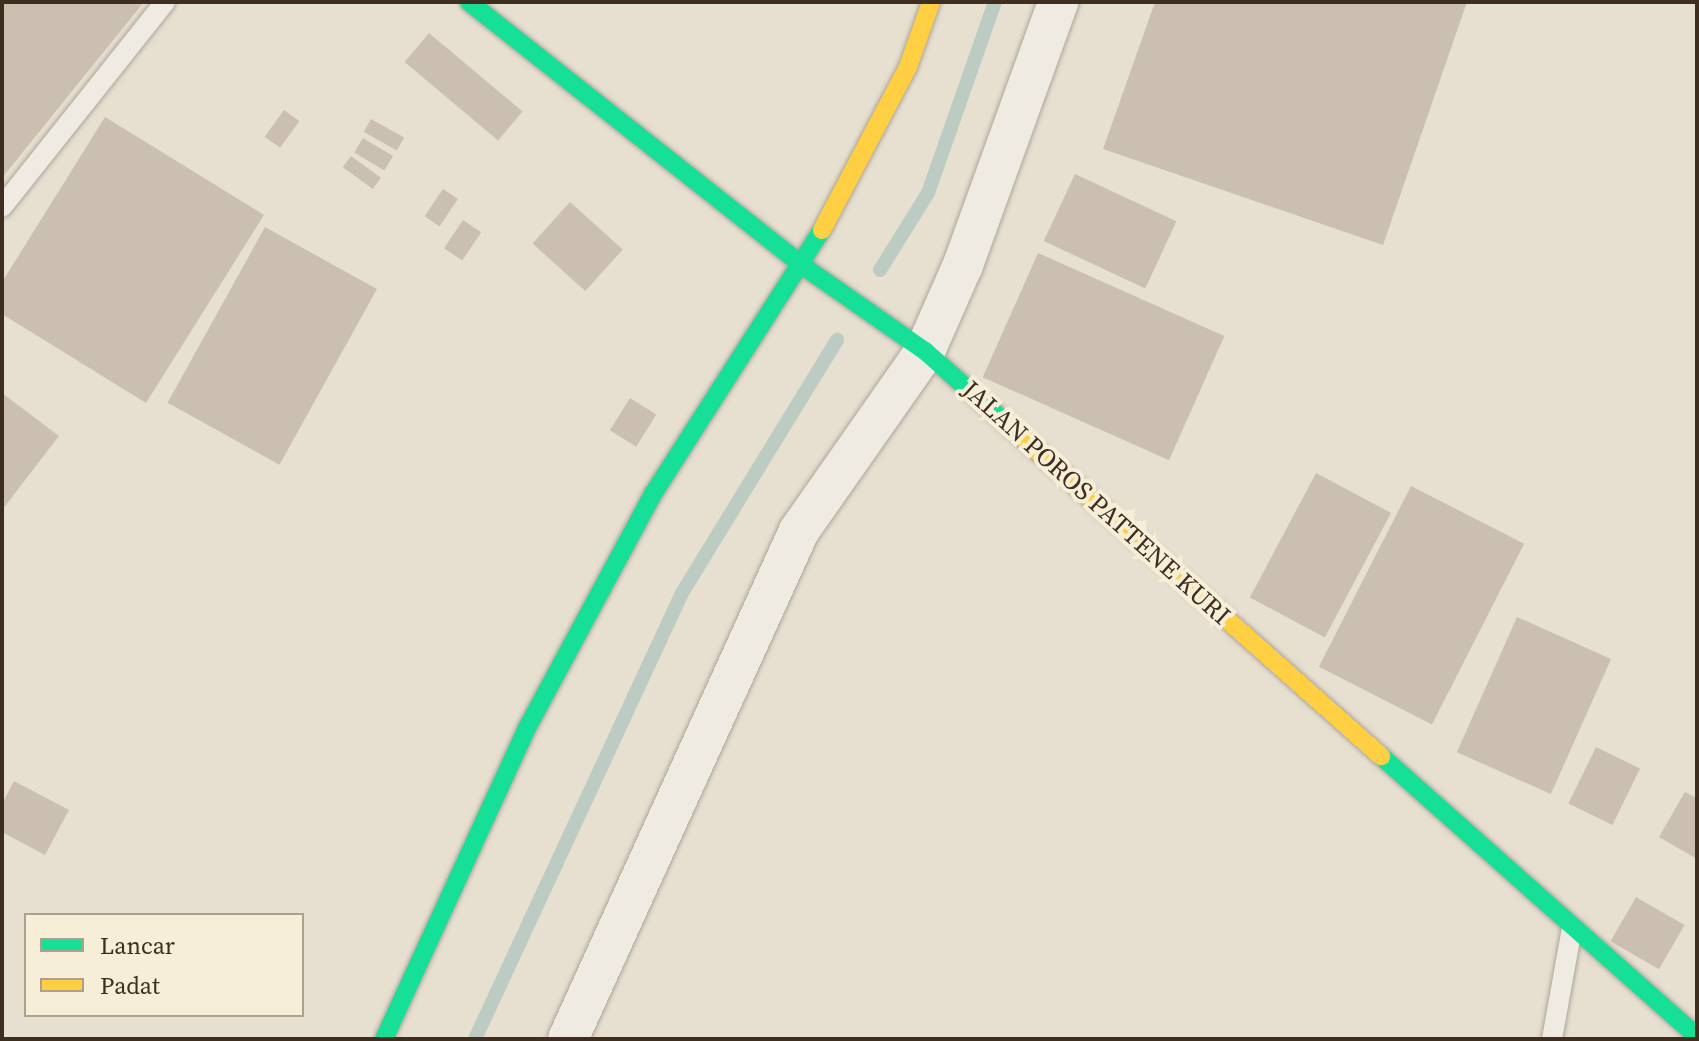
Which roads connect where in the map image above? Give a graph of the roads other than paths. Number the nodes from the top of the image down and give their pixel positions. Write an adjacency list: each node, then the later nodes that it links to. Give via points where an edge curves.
1 (165, 2): 5 (lane)
2 (469, 2): 6 (street, JALAN POROS PATTENE KURI)
3 (931, 2): 6 (street, via 908,67)
4 (1058, 2): 7 (street, via 963,265)
5 (2, 207)
6 (803, 266): 7 (street, JALAN POROS PATTENE KURI); 10 (street, via 653,494 527,728)
7 (925, 351): 8 (street, JALAN POROS PATTENE KURI); 11 (street, via 799,531)
8 (1572, 928): 9 (street, JALAN POROS PATTENE KURI); 12 (lane)
9 (1697, 1037)
10 (384, 1039)
11 (568, 1039)
12 (1552, 1039)

